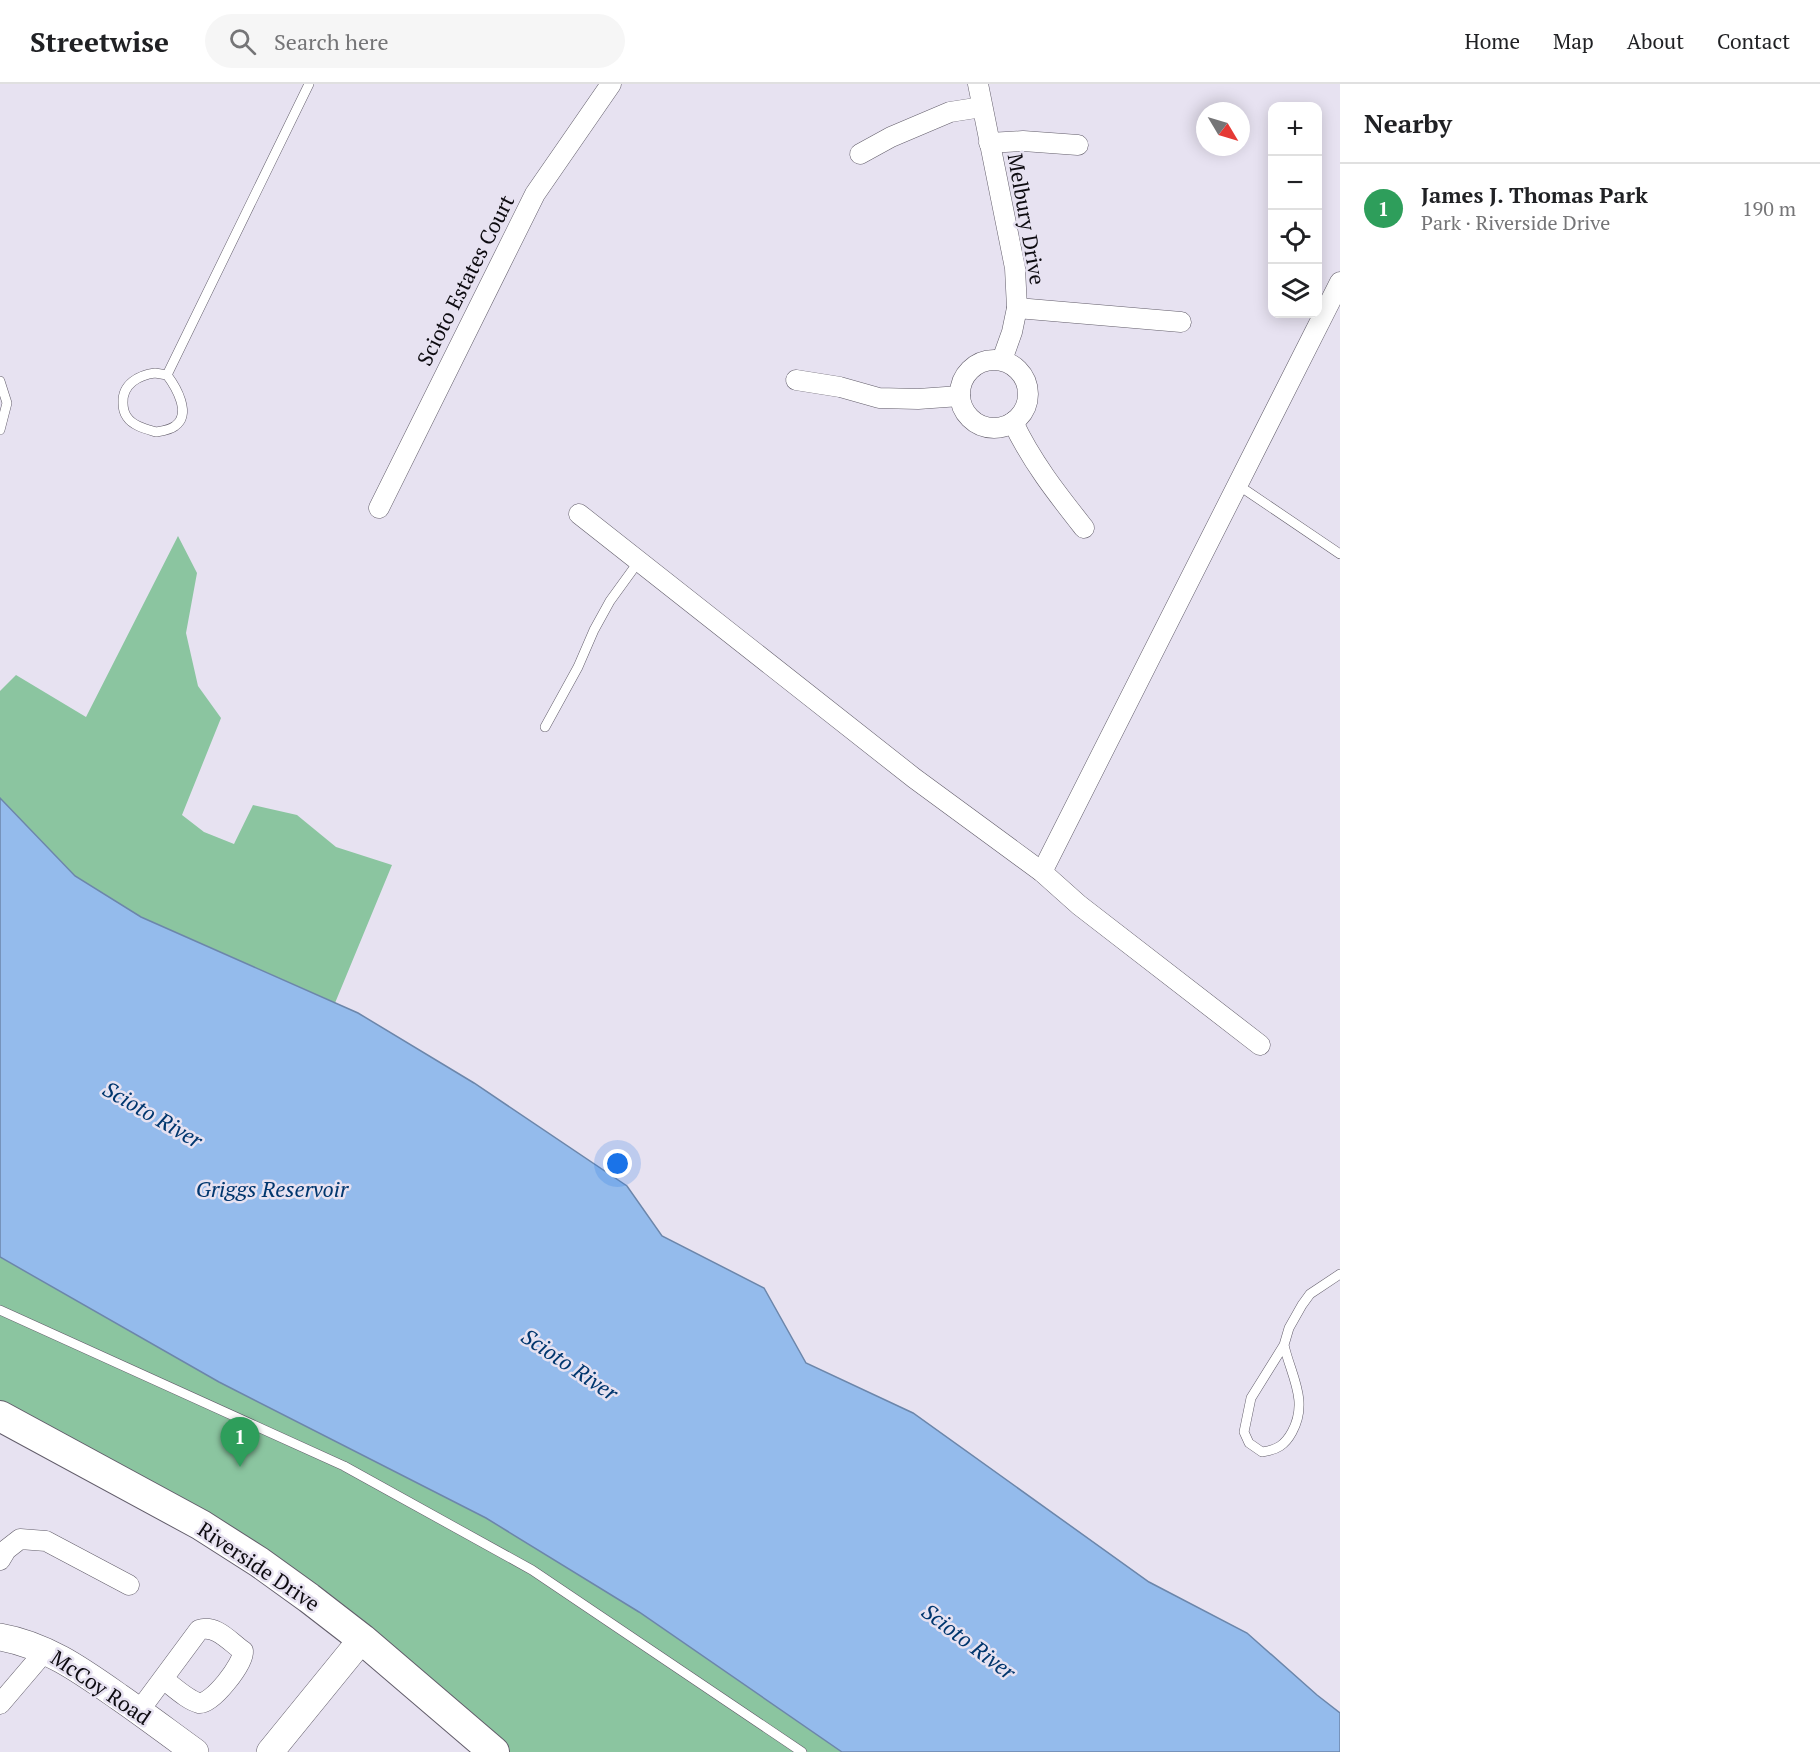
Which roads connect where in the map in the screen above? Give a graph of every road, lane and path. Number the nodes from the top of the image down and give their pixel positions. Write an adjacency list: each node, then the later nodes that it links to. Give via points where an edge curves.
1 (309, 84): 12 (lane)
2 (611, 84): 19 (street, Scioto Estates Court, via 535,194)
3 (978, 84): 4 (street, Melbury Drive)
4 (982, 107): 5 (street, Melbury Drive); 7 (street, via 950,112 891,136)
5 (989, 143): 6 (street); 9 (street, Melbury Drive, via 1015,268)
6 (1078, 145)
7 (861, 154)
8 (1340, 282): 18 (street)
9 (1017, 308): 10 (street); 11 (street, Melbury Drive)
10 (1181, 322)
11 (1002, 360): 15 (street, via 981,362 972,368 961,385); 16 (street, via 1019,370 1028,388 1026,407)
12 (167, 375): 12 (lane, via 145,374 136,378 123,394 126,416 134,423 156,432 175,426 181,418 180,398)
13 (796, 380): 15 (street, via 879,398)
14 (0, 381): 17 (lane, via 7,403)
15 (960, 396): 16 (street, via 974,422 993,428)
16 (1013, 422): 21 (street, via 1050,483)
17 (0, 428)
18 (1238, 485): 22 (lane); 25 (street)
19 (379, 508)
20 (579, 514): 23 (street)
21 (1084, 528)
22 (1340, 554)
23 (639, 561): 24 (lane, via 610,601); 25 (street, via 914,778)
24 (545, 727)
25 (1042, 872): 26 (street)
26 (1260, 1046)
27 (1340, 1274): 29 (lane, via 1310,1294)
28 (0, 1310): 42 (lane, via 354,1472 532,1570)
29 (1284, 1345): 29 (lane, via 1300,1407 1286,1442 1275,1450 1262,1452 1249,1443 1244,1432 1247,1413 1251,1398)
30 (0, 1416): 34 (main road, Riverside Drive, via 201,1525 259,1562)
31 (0, 1560): 32 (street, via 20,1539 46,1540)
32 (129, 1585)
33 (0, 1637): 35 (main road, McCoy Road)
34 (362, 1640): 40 (main road); 41 (main road, Riverside Drive)
35 (46, 1650): 37 (street); 38 (main road, McCoy Road)
36 (163, 1679): 38 (street)
37 (0, 1704)
38 (139, 1711): 39 (main road, McCoy Road)
39 (195, 1752)
40 (270, 1752)
41 (494, 1752)
42 (802, 1752)

